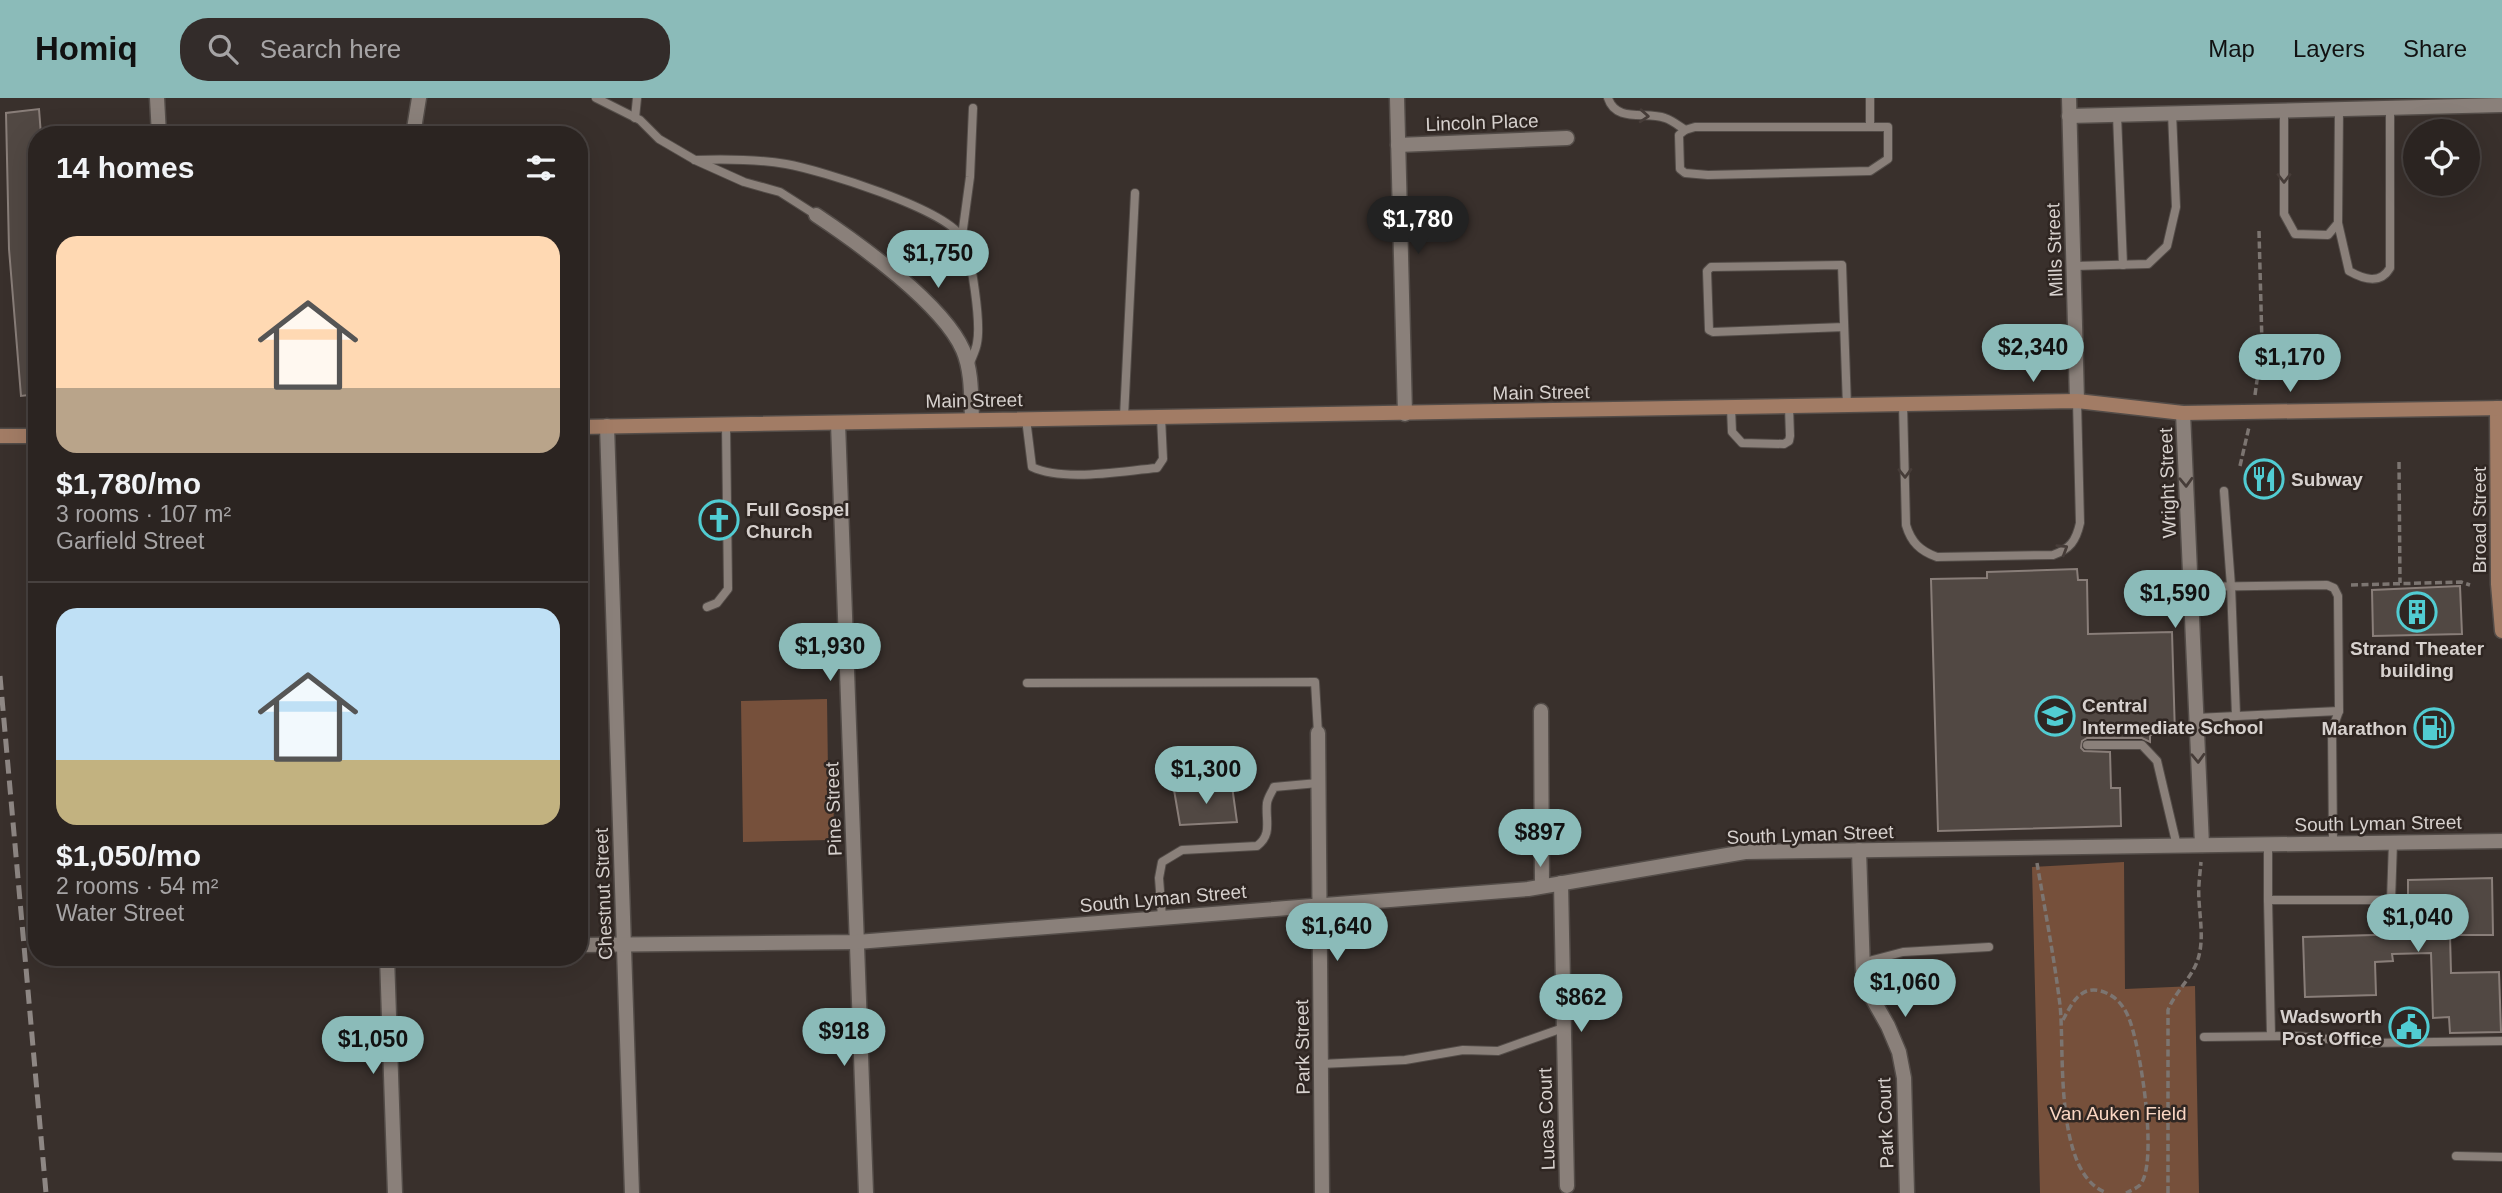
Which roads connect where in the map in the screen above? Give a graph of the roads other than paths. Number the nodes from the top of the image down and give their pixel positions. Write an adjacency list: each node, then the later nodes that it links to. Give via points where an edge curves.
1 (157, 98): 18 (street)
2 (419, 98): 19 (street)
3 (596, 98): 17 (lane)
4 (637, 98): 17 (lane)
5 (1397, 98): 23 (street)
6 (1608, 98): 21 (lane, one-way to 21, via 1623,114 1664,117)
7 (1870, 98): 20 (lane)
8 (2069, 98): 16 (street, Mills Street)
9 (2331, 105): 12 (street); 13 (street); 27 (lane)
10 (2502, 105): 12 (street)
11 (973, 108): 28 (lane)
12 (2390, 108): 27 (lane, via 2390,268 2385,276 2361,278 2349,271)
13 (2284, 110): 14 (street); 27 (lane, one-way to 27, via 2284,214 2295,234 2328,235)
14 (2172, 113): 15 (street); 29 (lane, via 2176,207 2167,246 2148,264)
15 (2117, 115): 16 (street); 29 (lane)
16 (2069, 116): 30 (street, Mills Street)
17 (635, 118): 24 (lane)
18 (159, 126)
19 (414, 126)
20 (1870, 127): 21 (lane); 21 (lane, via 1888,127 1888,159 1870,171 1708,175 1680,169 1679,135)
21 (1685, 130)
22 (1567, 138): 23 (street, Lincoln Place)
23 (1398, 145): 40 (street)
24 (695, 160): 26 (lane, via 780,191); 28 (lane, via 788,164 881,192 936,215)
25 (1135, 193): 41 (lane)
26 (816, 215): 32 (street, via 916,293 954,332)
27 (2338, 223)
28 (962, 236): 32 (lane, via 974,279 978,342)
29 (2123, 265): 30 (lane)
30 (2074, 266): 33 (street, Mills Street)
31 (1844, 327): 31 (lane, via 1842,265 1711,267 1707,271 1709,330 1713,332); 34 (lane)
32 (968, 368): 43 (street)
33 (2077, 401): 35 (main road, Main Street); 35 (lane, one-way to 33, via 1906,525 1916,545 1937,557 2053,555 2076,539 2080,523); 39 (main road, Main Street)
34 (1847, 405): 35 (main road, Main Street); 36 (main road, Main Street)
35 (1903, 405)
36 (1789, 407): 37 (main road, Main Street); 37 (lane, via 1790,436 1784,444 1742,443 1732,432)
37 (1731, 408): 40 (main road, Main Street)
38 (2499, 408): 39 (main road, Main Street); 55 (main road, Broad Street)
39 (2183, 413): 53 (street, Wright Street, one-way to 53)
40 (1405, 414): 42 (main road, Main Street)
41 (1124, 417): 42 (main road, Main Street); 44 (main road, Main Street)
42 (1161, 417): 44 (lane, via 1163,459 1157,468 1069,474 1044,473 1032,467)
43 (972, 419): 44 (main road, Main Street); 45 (main road, Main Street)
44 (1026, 419)
45 (838, 423): 46 (main road, Main Street); 76 (street, Pine Street)
46 (726, 425): 47 (main road, Main Street); 54 (lane, via 728,589)
47 (607, 426): 48 (main road, Main Street); 77 (street, Chestnut Street)
48 (588, 427)
49 (0, 436): 50 (main road)
50 (28, 436)
51 (2224, 491): 52 (lane)
52 (2231, 586): 53 (lane); 58 (lane, via 2334,588 2338,596); 59 (lane)
53 (2190, 587): 60 (street, Wright Street)
54 (707, 607)
55 (2502, 631)
56 (1027, 683): 61 (lane, via 1315,682)
57 (1541, 711): 72 (street)
58 (2339, 711): 59 (lane); 66 (lane, via 2332,730)
59 (2236, 715): 60 (lane)
60 (2196, 718): 68 (street, Wright Street, one-way to 68)
61 (1318, 733): 63 (street, Park Street)
62 (2087, 745): 69 (lane, via 2142,745 2157,761)
63 (1318, 783): 74 (street, Park Street); 75 (lane, via 1274,787 1267,801 1268,833 1257,846 1182,850 1162,862)
64 (2502, 841): 65 (street, South Lyman Street)
65 (2393, 842): 66 (street, South Lyman Street); 73 (lane, via 2391,900)
66 (2333, 843): 67 (street, South Lyman Street)
67 (2268, 844): 68 (street, South Lyman Street); 73 (lane)
68 (2202, 845): 69 (street, South Lyman Street)
69 (2177, 846): 70 (street, South Lyman Street)
70 (1859, 850): 71 (street, South Lyman Street, via 1745,852); 80 (street, Park Court)
71 (1561, 883): 72 (street, South Lyman Street); 82 (street, Lucas Court)
72 (1542, 887): 74 (street, South Lyman Street)
73 (2268, 900): 83 (lane)
74 (1320, 905): 75 (street, South Lyman Street); 86 (street, Park Street)
75 (1162, 917): 76 (street, South Lyman Street)
76 (857, 942): 77 (street, South Lyman Street); 92 (street, Pine Street)
77 (624, 943): 78 (street, South Lyman Street); 91 (street, Chestnut Street)
78 (588, 945)
79 (1989, 947): 80 (lane, via 1903,952)
80 (1861, 963): 94 (street, Park Court, via 1871,996 1899,1052 1904,1077)
81 (387, 966): 90 (street)
82 (1563, 1027): 86 (lane, via 1497,1051 1463,1049 1405,1060); 89 (street, Lucas Court)
83 (2271, 1036): 84 (lane); 85 (lane, via 2368,1043)
84 (2204, 1037)
85 (2502, 1041)
86 (1321, 1064): 93 (street, Park Street)
87 (2456, 1156): 88 (lane)
88 (2502, 1157)
89 (1567, 1186)
90 (395, 1193)
91 (632, 1193)
92 (866, 1193)
93 (1322, 1193)
94 (1907, 1193)

